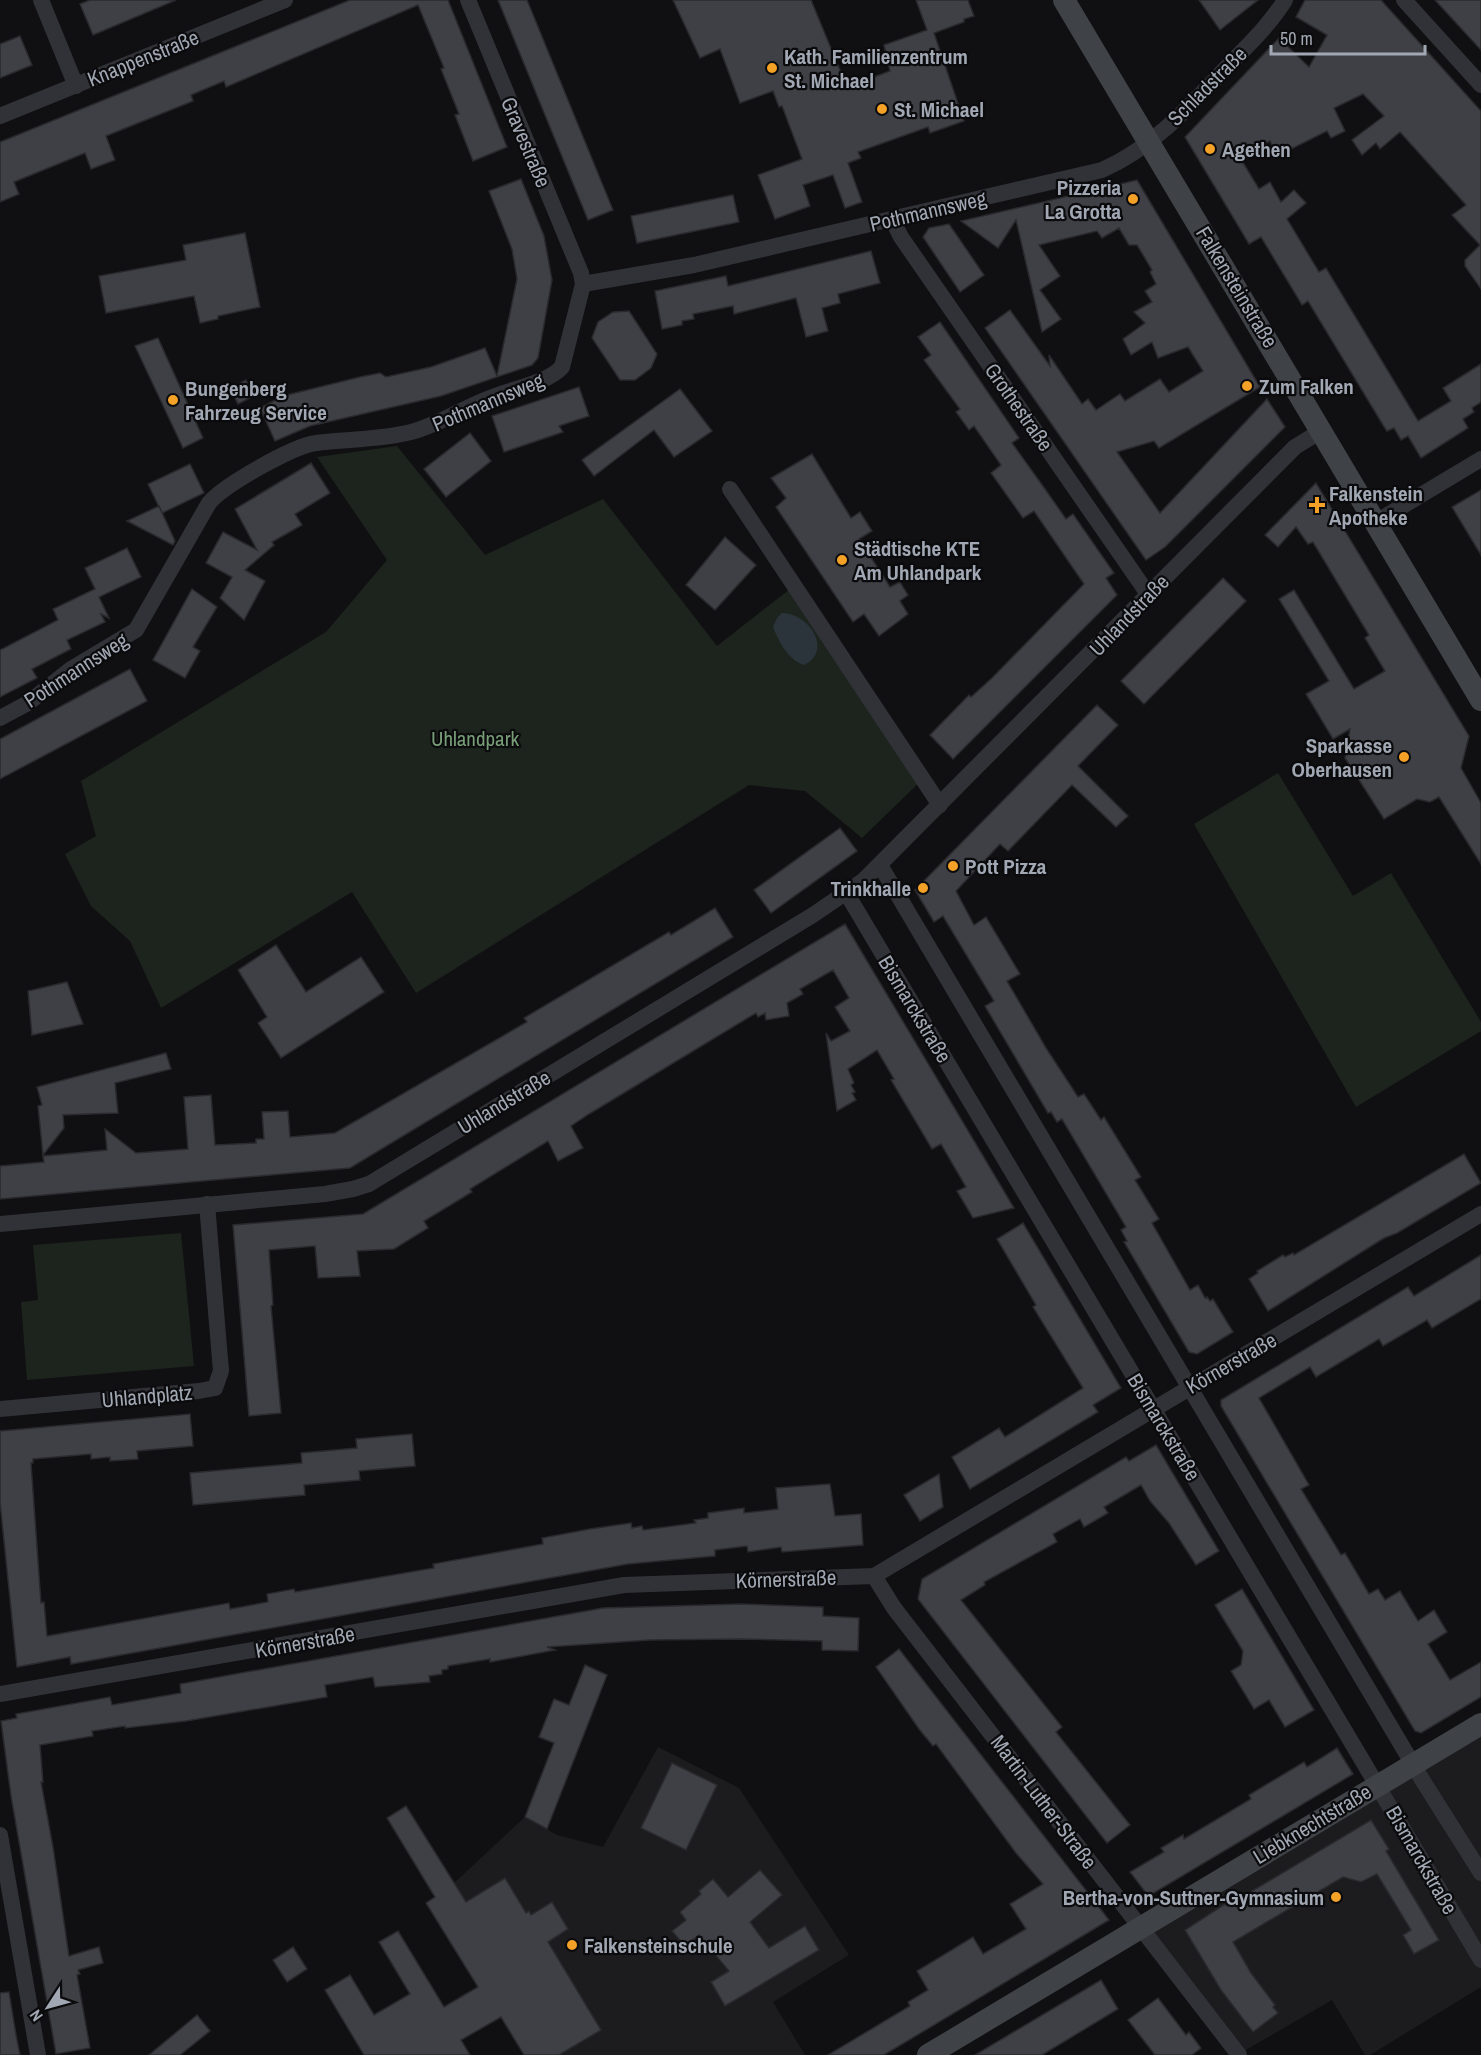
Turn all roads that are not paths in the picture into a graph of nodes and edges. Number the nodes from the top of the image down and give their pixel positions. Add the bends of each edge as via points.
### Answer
1 (41, 0) edge
2 (285, 0) edge
3 (468, 0) edge
4 (1064, 0) edge
5 (1285, 0) edge
6 (1404, 0) edge
7 (1481, 85) edge
8 (76, 86) junction
9 (0, 116) edge
10 (1149, 141) junction
11 (892, 219) junction
12 (583, 284) junction
13 (1321, 431) junction
14 (1481, 459) edge
15 (730, 489) dead end
16 (1376, 522) junction
17 (1148, 594) junction
18 (1481, 700) edge
19 (0, 718) edge
20 (940, 805) junction
21 (880, 866) junction
22 (847, 894) junction
23 (207, 1204) junction
24 (1481, 1214) edge
25 (0, 1224) edge
26 (1190, 1387) junction
27 (0, 1408) edge
28 (1153, 1408) junction
29 (874, 1575) junction
30 (0, 1694) edge
31 (1481, 1724) edge
32 (1414, 1763) junction
33 (1378, 1785) junction
34 (0, 1836) edge
35 (1481, 1873) edge
36 (7, 1918) edge
37 (1141, 1926) junction
38 (1481, 1960) edge
39 (38, 2055) edge
40 (928, 2055) edge
41 (1239, 2055) edge

1 - 8 street
2 - 8 street, Knappenstraße
3 - 12 street, Gravestraße
4 - 10 street, Falkensteinstraße
5 - 10 street, Schladstraße via 1183,113
6 - 7 street
8 - 9 street, Knappenstraße
10 - 11 street, Pothmannsweg via 1102,170
10 - 13 street, Falkensteinstraße
11 - 12 street, Pothmannsweg via 694,265
11 - 17 street, Grothestraße
12 - 19 street, Pothmannsweg via 559,371 472,404 426,428 378,439 305,445 238,480 209,502 136,630
13 - 16 street, Falkensteinstraße
13 - 17 street, Uhlandstraße via 1295,447
14 - 16 street
15 - 20 street
16 - 18 street, Falkensteinstraße
17 - 20 street, Uhlandstraße
20 - 21 street, Uhlandstraße
21 - 22 street, Uhlandstraße
21 - 26 street, Bismarckstraße
22 - 23 street, Uhlandstraße via 369,1184 325,1194
22 - 28 street, Bismarckstraße
23 - 25 street, Uhlandstraße
23 - 27 street, Uhlandplatz via 221,1371 215,1388
24 - 26 street, Körnerstraße
26 - 28 street, Körnerstraße
26 - 32 street, Bismarckstraße
28 - 29 street, Körnerstraße
28 - 33 street, Bismarckstraße
29 - 30 street, Körnerstraße via 624,1585
29 - 37 street, Martin-Luther-Straße via 894,1608
31 - 32 street, Liebknechtstraße
32 - 33 street, Liebknechtstraße
32 - 35 street, Bismarckstraße
33 - 37 street, Liebknechtstraße
33 - 38 street, Bismarckstraße
34 - 36 street
36 - 39 street
37 - 40 street, Liebknechtstraße
37 - 41 street, Martin-Luther-Straße

